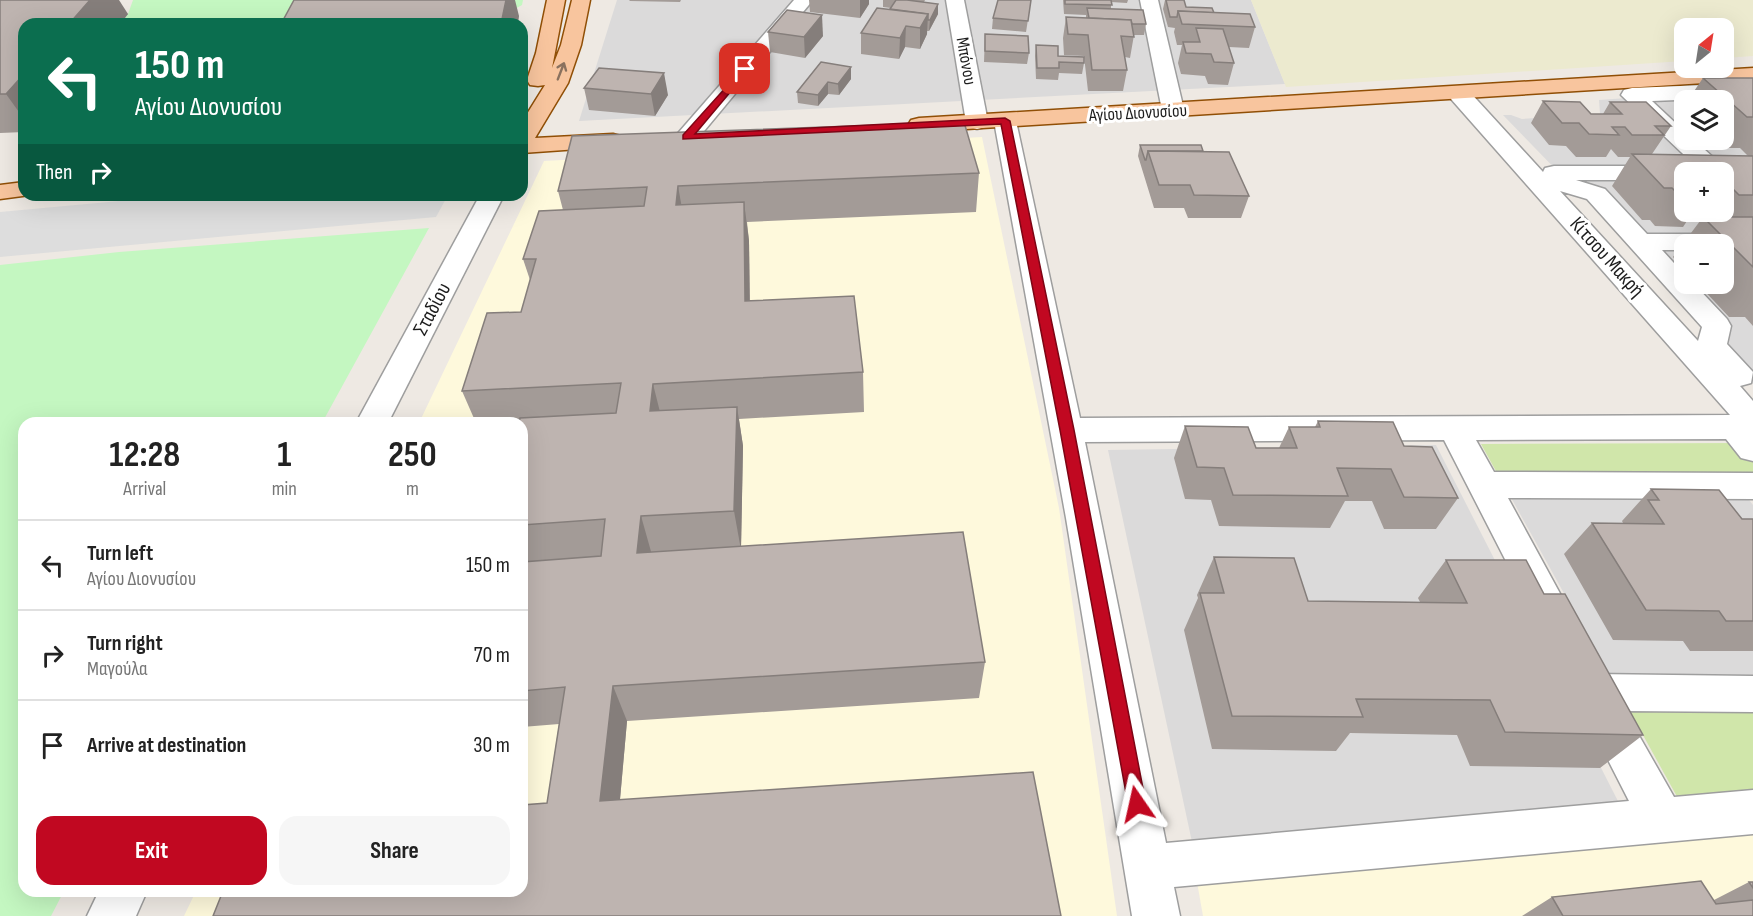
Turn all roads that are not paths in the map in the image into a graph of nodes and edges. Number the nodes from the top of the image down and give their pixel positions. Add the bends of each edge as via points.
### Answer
1 (556, 0) edge
2 (581, 0) edge
3 (804, 0) edge
4 (955, 0) edge
5 (1149, 0) edge
6 (1753, 74) edge
7 (1753, 90) edge
8 (1459, 94) junction
9 (1173, 111) junction
10 (528, 114) edge
11 (991, 121) junction
12 (896, 126) edge
13 (528, 130) edge
14 (722, 135) edge
15 (687, 137) junction
16 (663, 138) edge
17 (640, 140) edge
18 (528, 146) edge
19 (1711, 162) edge
20 (1543, 172) junction
21 (1674, 173) edge
22 (18, 190) edge
23 (0, 192) edge
24 (489, 201) edge
25 (1640, 242) junction
26 (1753, 242) edge
27 (1753, 390) edge
28 (375, 417) edge
29 (1753, 421) edge
30 (1454, 428) junction
31 (1067, 430) junction
32 (1753, 449) edge
33 (1484, 484) junction
34 (1753, 486) edge
35 (1577, 661) junction
36 (1753, 694) edge
37 (1753, 812) edge
38 (1663, 820) junction
39 (1147, 867) junction
40 (121, 897) edge
41 (111, 916) edge
42 (1156, 916) edge

1 - 10 main road
13 -> 2 main road via 557,83
3 - 15 street
4 - 11 street, Μπόνου
5 - 9 street
6 - 8 main road, Αγίου Διονυσίου
7 - 19 street via 1632,94
8 - 9 main road, Αγίου Διονυσίου
8 - 20 street, Κίτσου Μακρή
9 - 11 main road, Αγίου Διονυσίου
11 - 12 main road, Αγίου Διονυσίου
11 - 31 street, Μπόνου
14 - 15 main road
15 - 16 main road
17 - 18 main road
20 - 21 street
20 - 25 street via 1566,185 1596,194
20 - 29 street, Κίτσου Μακρή
22 - 23 main road
24 - 28 street, Σταδίου
25 - 26 street
25 - 27 street via 1717,326 1712,346
30 - 31 street
30 - 32 street via 1734,428
30 - 33 street
31 - 39 street, Μπόνου
33 - 34 street
33 - 35 street
35 - 36 street
35 - 38 street
37 - 38 street
38 - 39 street
39 - 42 street, Μπόνου
40 - 41 street

